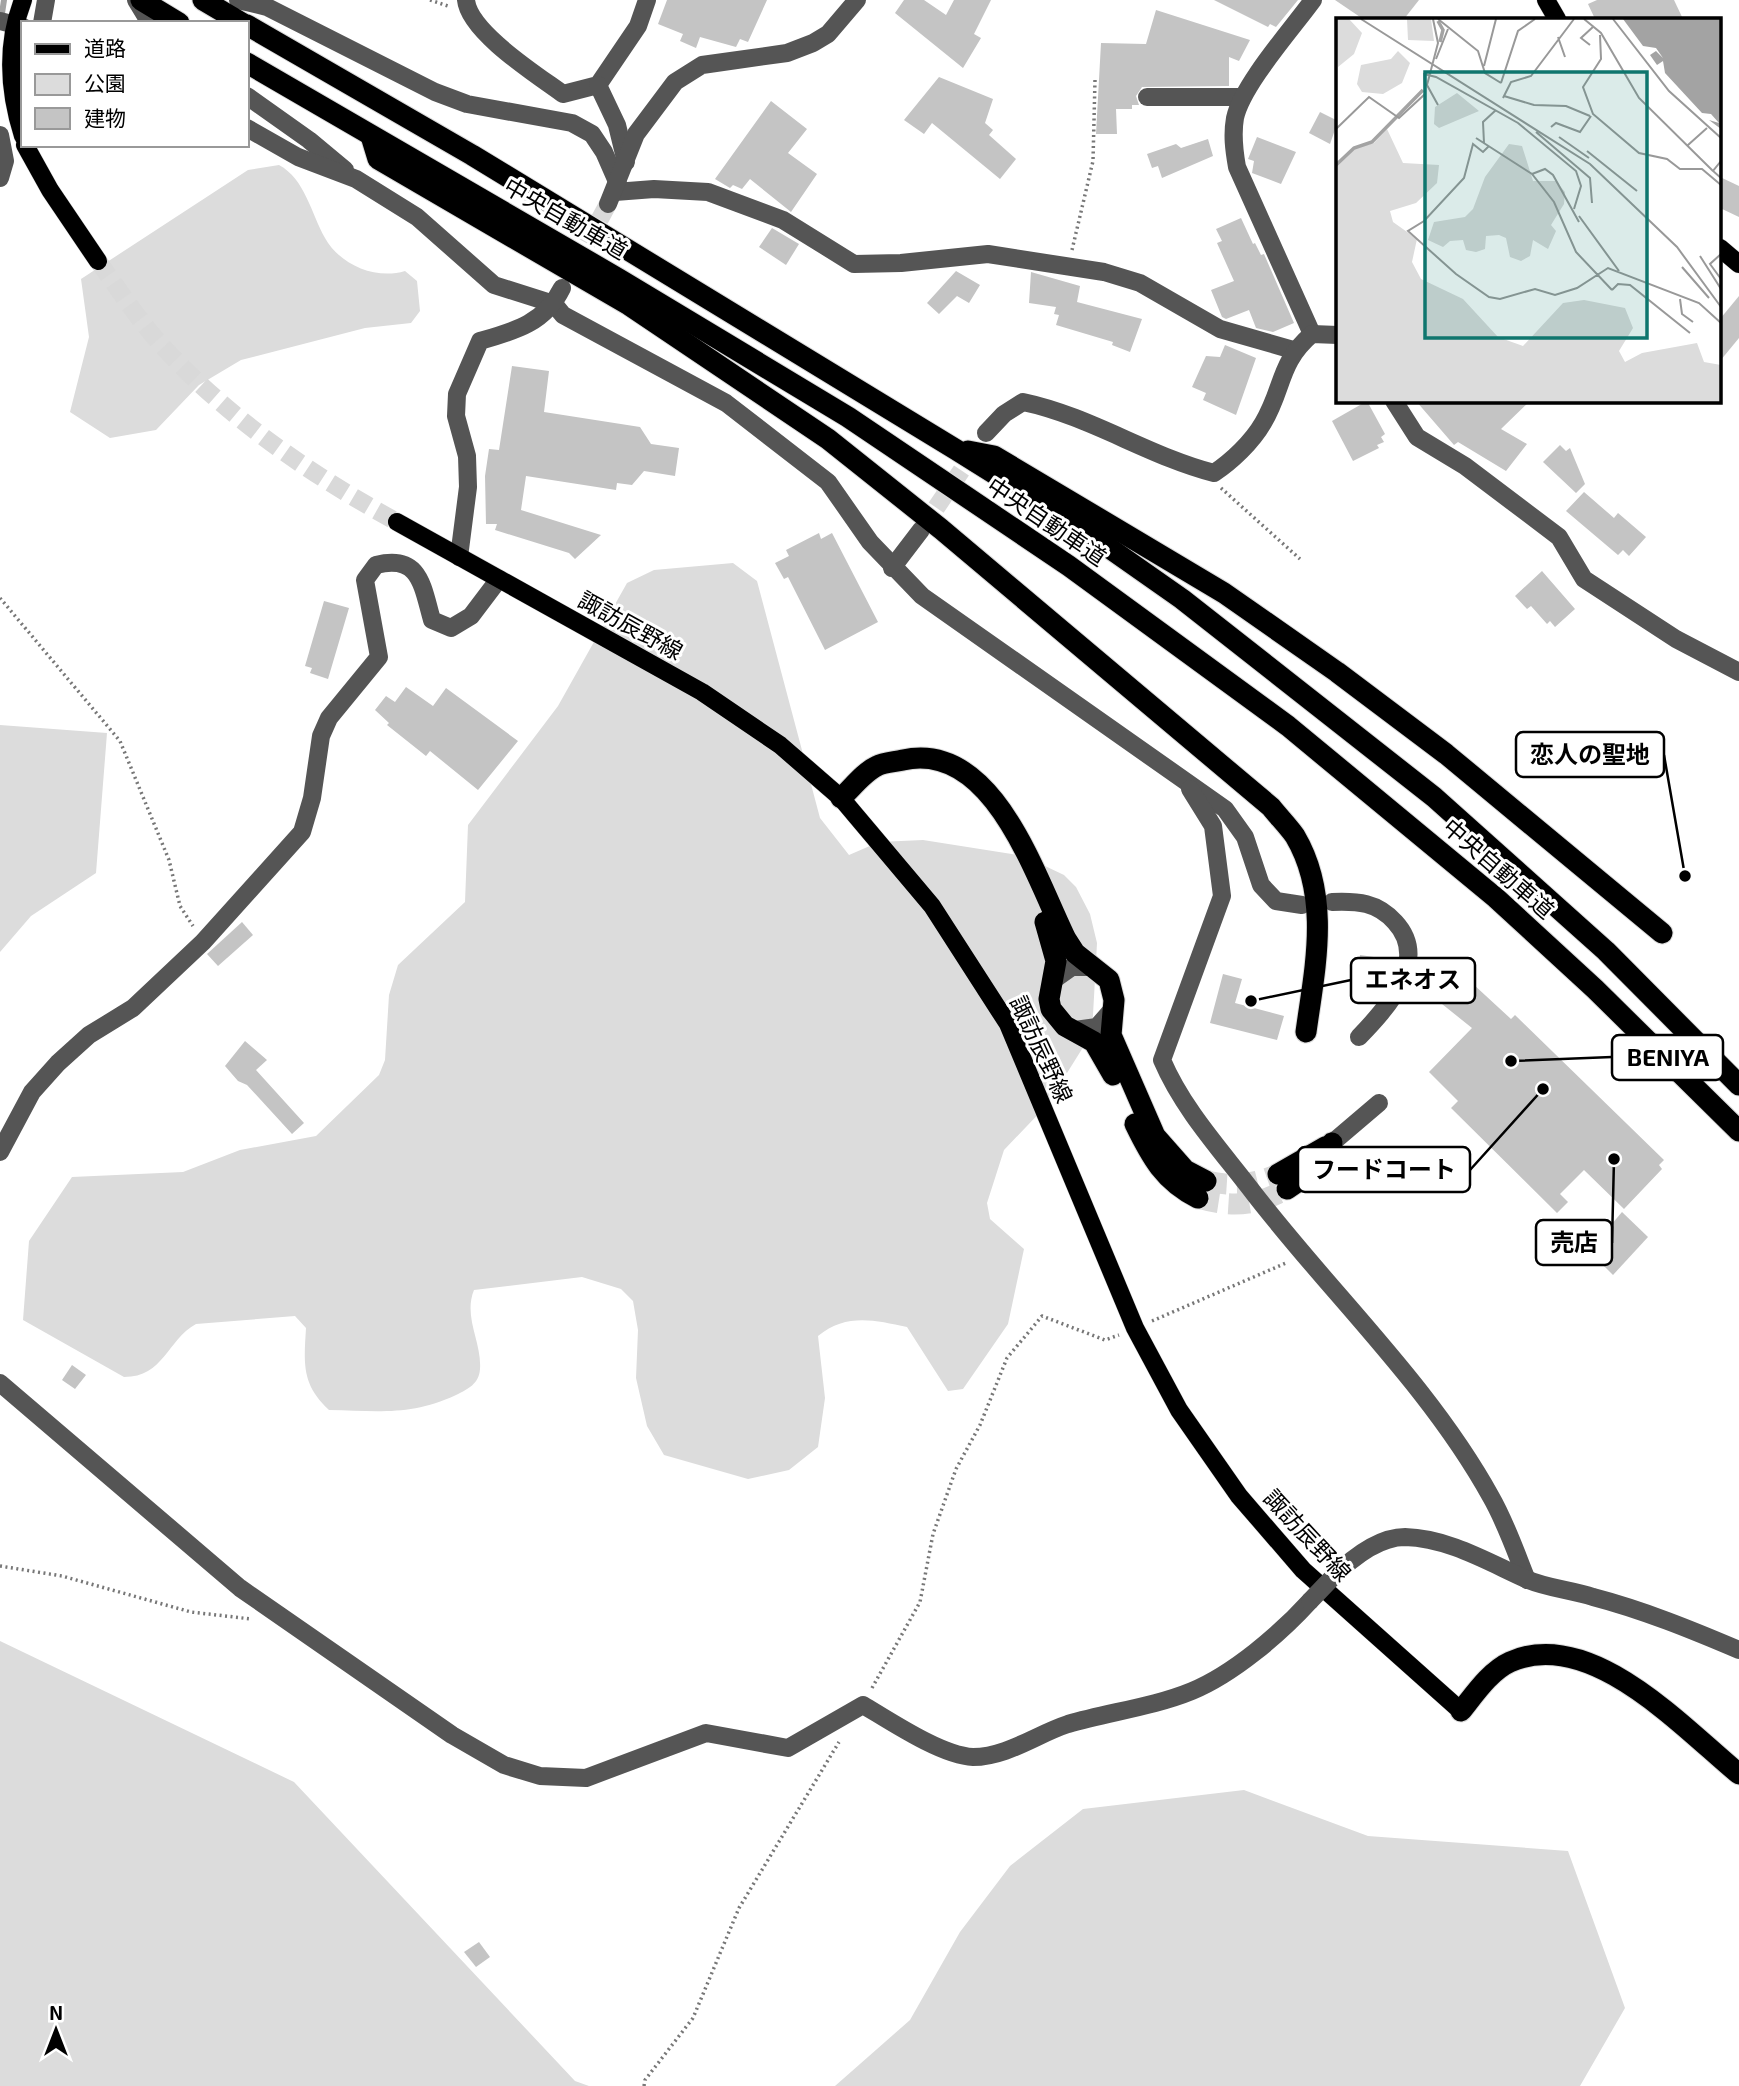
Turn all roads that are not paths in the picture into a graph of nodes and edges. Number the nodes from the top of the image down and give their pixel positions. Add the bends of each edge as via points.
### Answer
1 (23, 0) edge
2 (46, 0) edge
3 (138, 0) edge
4 (203, 0) edge
5 (238, 0) edge
6 (466, 0) edge
7 (647, 0) edge
8 (857, 0) edge
9 (1313, 0) edge
10 (1546, 0) edge
11 (1556, 18) edge
12 (42, 21) edge
13 (149, 21) edge
14 (175, 21) edge
15 (239, 21) edge
16 (12, 24) edge
17 (248, 26) edge
18 (248, 64) edge
19 (597, 85) junction
20 (248, 97) edge
21 (1147, 97) dead end
22 (1242, 97) junction
23 (248, 129) edge
24 (21, 130) edge
25 (0, 135) edge
26 (371, 136) junction
27 (26, 147) edge
28 (626, 162) junction
29 (0, 178) edge
30 (356, 179) junction
31 (614, 193) junction
32 (1722, 250) edge
33 (98, 261) tunnel mouth
34 (1739, 264) edge
35 (558, 296) junction
36 (1312, 334) junction
37 (1336, 335) edge
38 (1293, 350) junction
39 (1395, 402) edge
40 (986, 433) tunnel mouth
41 (955, 449) junction
42 (397, 522) tunnel mouth
43 (921, 530) tunnel mouth
44 (460, 556) junction
45 (892, 568) junction
46 (499, 579) junction
47 (1739, 672) edge
48 (1184, 779) junction
49 (841, 798) junction
50 (1010, 824) junction
51 (1332, 902) dead end
52 (1302, 905) dead end
53 (1662, 933) dead end
54 (1093, 967) junction
55 (1055, 979) junction
56 (1111, 1011) junction
57 (1075, 1030) junction
58 (1306, 1032) dead end
59 (1359, 1037) dead end
60 (1739, 1085) edge
61 (1379, 1102) dead end
62 (1739, 1131) edge
63 (1332, 1143) joint
64 (0, 1153) edge
65 (1283, 1182) tunnel mouth
66 (0, 1383) edge
67 (1527, 1580) junction
68 (1739, 1650) edge
69 (1461, 1712) joint
70 (1739, 1774) edge

1 - 16 main road
2 - 12 street
3 - 13 street
3 - 14 highway
4 - 15 highway
5 - 31 street via 267,7 467,104 572,123 592,134 604,152
6 - 19 street via 467,12 515,60 563,94
7 - 19 street via 638,26
8 - 28 street via 828,34 813,43 787,53 702,65 675,82 636,134
9 - 22 street
10 - 11 main road
16 - 24 main road via 13,104
17 - 41 highway, 中央自動車道 via 472,155
18 - 26 highway, 中央自動車道
19 - 28 street via 617,125
20 - 30 street
21 - 22 street
22 - 36 street via 1233,142 1237,167
23 - 30 street via 298,157
25 - 29 street via 5,161
26 - 58 highway via 378,159 629,305 828,439 1271,807 1295,837 1312,881 1320,933
26 - 62 highway, 中央自動車道 via 848,417 1069,566 1278,718 1496,898
27 - 33 main road
28 - 31 street
30 - 35 street via 417,217 494,285
31 - 38 street via 654,188 708,192 783,220 854,264 988,254 1068,265 1140,283 1220,329
32 - 34 main road
35 - 44 street via 526,328 480,341 457,394 456,416 467,456 468,487
35 - 45 street via 563,315 726,403 828,482
36 - 37 street
36 - 38 street
38 - 40 street via 1263,423 1230,463 1214,473 1155,453 1057,409 1023,402
39 - 47 street via 1417,437 1465,466 1559,537 1584,579 1676,639
41 - 53 highway via 993,456 1224,593 1446,754
41 - 60 highway, 中央自動車道 via 1078,526 1182,599 1434,797 1606,951
42 - 44 main road, 諏訪辰野線
43 - 45 street
44 - 46 main road, 諏訪辰野線
45 - 48 street via 922,596
46 - 49 main road, 諏訪辰野線 via 702,692 780,745
46 - 64 street via 471,617 450,628 432,620 421,581 411,567 393,561 376,565 365,580 379,657 329,718 321,736 302,832 204,942 132,1007 89,1035 58,1063 32,1092
48 - 52 street via 1225,809 1245,837 1261,885 1276,901
48 - 67 street via 1213,826 1222,896 1162,1060 1187,1106 1303,1255 1441,1418 1492,1498
49 - 50 highway via 877,766 910,758 941,759 972,776
49 - 69 main road, 諏訪辰野線 via 932,906 1008,1024 1135,1328 1179,1410 1239,1496 1303,1570
50 - 54 highway via 1074,953
50 - 55 highway via 1053,944
51 - 59 street via 1358,901 1385,911 1405,932 1409,956 1401,984 1387,1008
54 - 55 street via 1072,967
54 - 56 highway via 1113,989
55 - 57 highway via 1051,1009 1057,1019
56 - 57 street via 1097,1027
56 - 57 highway via 1116,1050 1156,1136 1202,1189 1181,1190 1155,1165 1104,1054
61 - 63 street
63 - 65 highway
66 - 67 street, bridge via 240,1588 452,1735 504,1765 540,1776 586,1778 706,1732 788,1748 863,1705 930,1744 973,1757 1016,1747 1066,1725 1193,1691 1285,1629 1344,1566 1375,1545 1402,1537 1431,1539
67 - 68 street via 1595,1597
69 - 70 highway via 1508,1662 1556,1653 1582,1659 1634,1688

